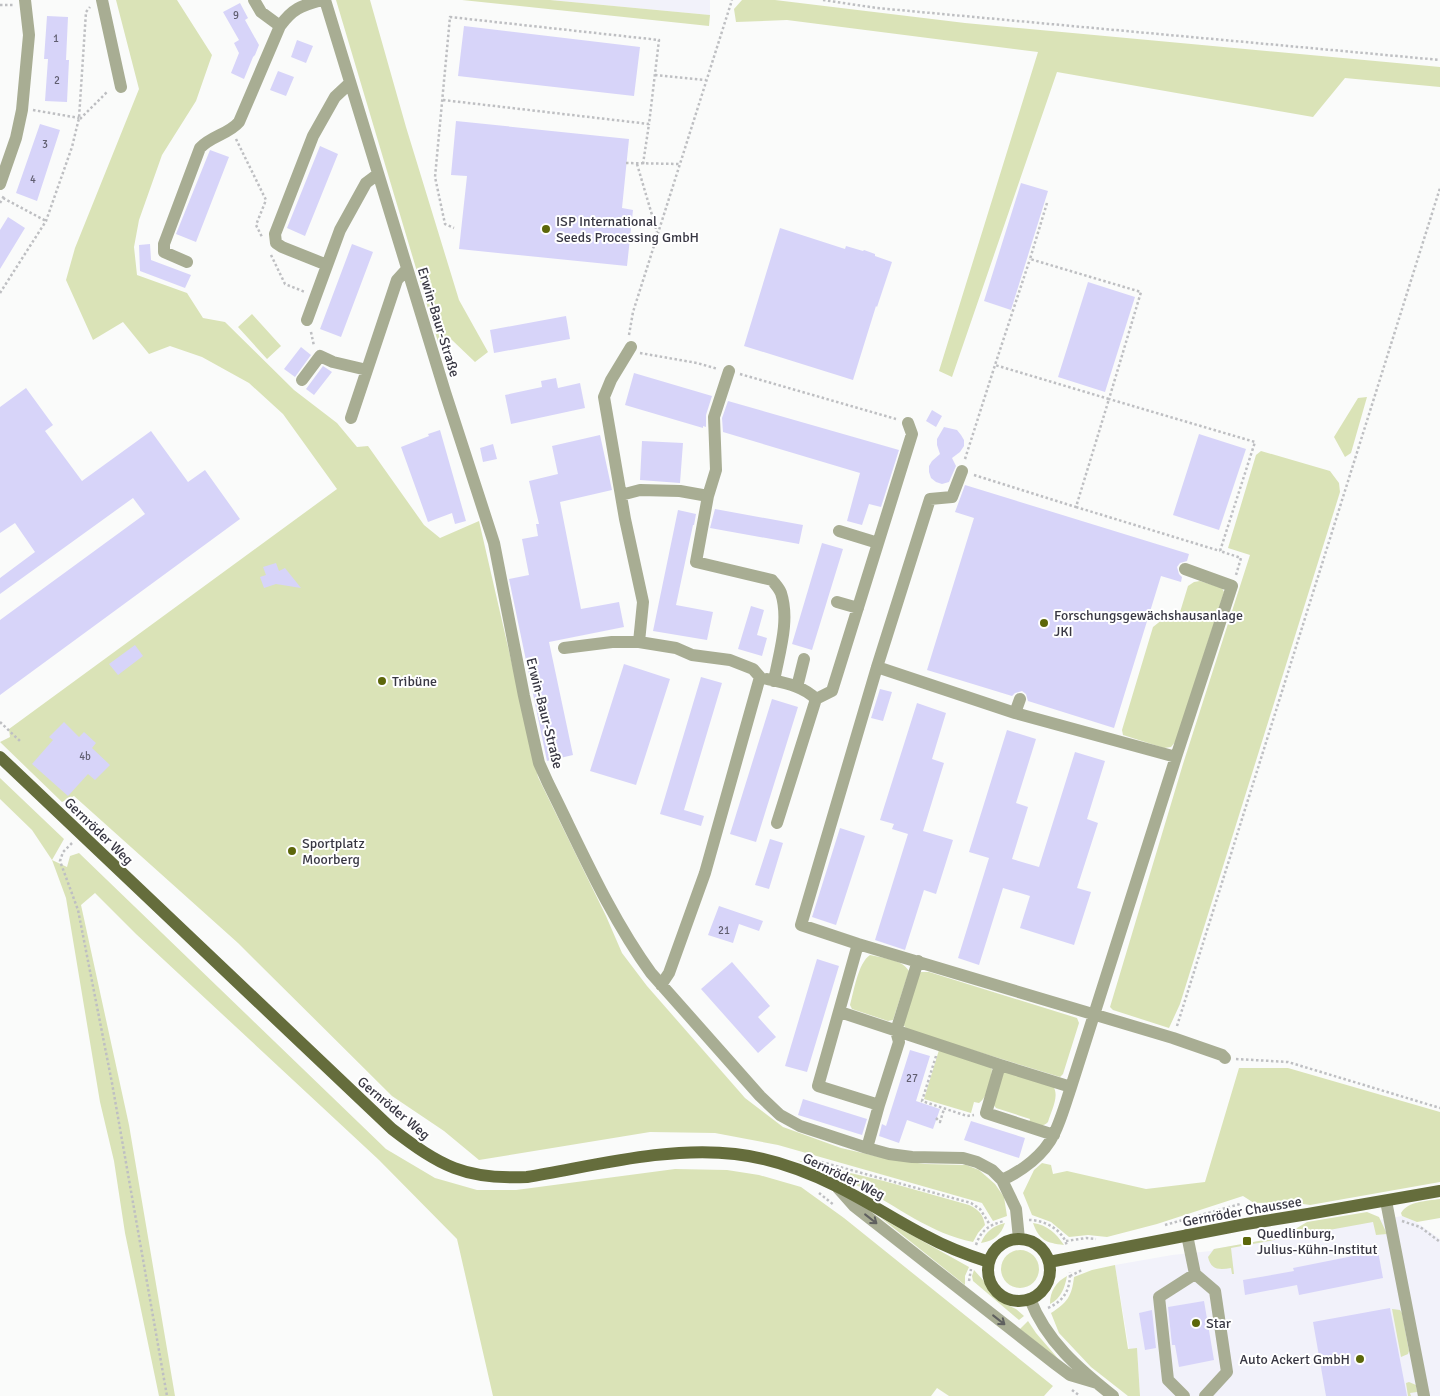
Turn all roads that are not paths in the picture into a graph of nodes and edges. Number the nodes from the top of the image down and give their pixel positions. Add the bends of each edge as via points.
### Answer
1 (25, 0) edge
2 (254, 0) edge
3 (324, 0) edge
4 (97, 2) edge
5 (280, 26) junction
6 (350, 83) junction
7 (115, 89) road end
8 (378, 174) junction
9 (0, 184) edge
10 (187, 262) dead end
11 (327, 265) junction
12 (407, 269) junction
13 (308, 318) road end
14 (631, 346) road end
15 (367, 370) junction
16 (729, 372) road end
17 (302, 380) dead end
18 (351, 418) dead end
19 (908, 423) road end
20 (962, 471) road end
21 (621, 495) junction
22 (708, 496) junction
23 (839, 531) dead end
24 (878, 543) junction
25 (1185, 569) dead end
26 (837, 602) dead end
27 (858, 608) junction
28 (639, 642) junction
29 (564, 648) dead end
30 (804, 659) dead end
31 (877, 667) junction
32 (760, 677) junction
33 (774, 680) junction
34 (797, 686) junction
35 (816, 699) junction
36 (1020, 699) dead end
37 (1015, 712) junction
38 (0, 757) edge
39 (1176, 757) junction
40 (777, 823) dead end
41 (858, 944) junction
42 (918, 961) junction
43 (661, 985) junction
44 (840, 1012) junction
45 (1094, 1014) junction
46 (896, 1031) junction
47 (1225, 1058) road end
48 (1000, 1065) junction
49 (1071, 1087) junction
50 (879, 1106) junction
51 (1054, 1135) junction
52 (867, 1148) junction
53 (1002, 1180) junction
54 (836, 1186) junction
55 (1440, 1191) edge
56 (1386, 1200) junction
57 (1188, 1235) junction
58 (1019, 1239) junction
59 (989, 1262) junction
60 (1049, 1262) junction
61 (1195, 1274) junction
62 (1030, 1299) junction
63 (1097, 1383) junction
64 (1113, 1396) edge
65 (1184, 1396) edge
66 (1205, 1396) edge
67 (1424, 1396) edge

1 - 9 street via 29,35 22,108 16,138
2 - 5 street via 261,12
3 - 5 street via 299,6
3 - 6 street, Erwin-Baur-Straße
4 - 7 street
5 - 10 street via 239,122 200,148 164,244 164,252
6 - 8 street, Erwin-Baur-Straße
6 - 11 street via 334,97 314,136 275,234 276,243 282,248
8 - 11 street via 366,183 355,202
8 - 12 street, Erwin-Baur-Straße
11 - 13 street
12 - 15 street via 397,280
12 - 43 street, Erwin-Baur-Straße via 494,543 539,763 612,911 636,952
14 - 21 street via 604,397
15 - 17 street via 320,356
15 - 18 street
16 - 22 street via 714,417 716,470
19 - 24 street via 912,434
20 - 31 street via 952,497 930,499
21 - 22 street via 640,490 680,491
21 - 28 street via 642,602
22 - 33 street via 696,562 772,580 781,591 784,631
23 - 24 street
24 - 27 street
25 - 39 street via 1232,586
26 - 27 street
27 - 35 street via 832,691
28 - 29 street
28 - 32 street via 730,660 753,670
30 - 34 street
31 - 37 street
31 - 41 street via 801,925
32 - 33 street
32 - 43 street via 704,873 669,973
33 - 34 street
34 - 35 street
35 - 40 street
36 - 37 street
37 - 39 street
38 - 54 main road, Gernröder Weg via 392,1129 439,1162 480,1176 513,1178 668,1154 715,1153 776,1162
39 - 45 street
41 - 42 street
41 - 44 street
42 - 45 street
42 - 46 street
43 - 52 street, Erwin-Baur-Straße via 780,1115 800,1126
44 - 46 street
44 - 50 street via 818,1086
45 - 47 street
45 - 49 street
46 - 48 street
46 - 50 street via 899,1042
48 - 49 street
48 - 51 street via 986,1113
49 - 51 street
50 - 52 street
51 - 53 street via 1019,1172
52 - 53 street, Erwin-Baur-Straße via 912,1157 963,1158 992,1170
53 - 58 street, Erwin-Baur-Straße via 1016,1209
54 - 59 main road, Gernröder Weg via 925,1236
54 -> 63 street via 854,1206 1070,1375
55 - 56 main road, Gernröder Chaussee
56 - 57 main road, Gernröder Chaussee
56 - 67 street
57 - 60 main road, Gernröder Chaussee
57 - 61 street
58 - 59 main road via 998,1246
58 - 60 main road via 1036,1244
59 - 62 main road via 989,1278 997,1291 1014,1300
60 - 62 main road via 1045,1286
61 - 65 street via 1159,1297 1168,1380
61 - 66 street via 1215,1291 1227,1372
62 - 63 street via 1045,1330 1066,1356
63 - 64 street

